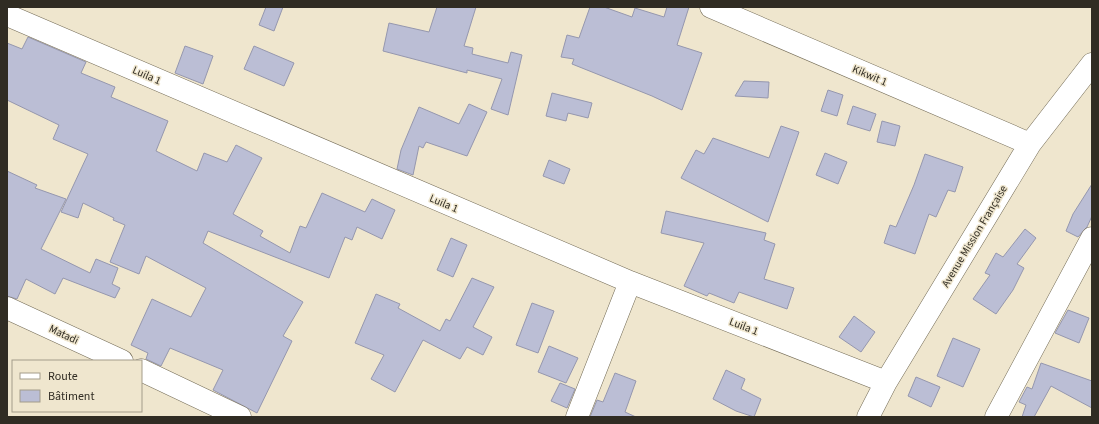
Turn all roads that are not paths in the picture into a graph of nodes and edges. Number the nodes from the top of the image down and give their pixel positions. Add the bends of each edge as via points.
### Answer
1 (715, 8) edge
2 (7, 15) edge
3 (1092, 64) edge
4 (1030, 144) junction
5 (1092, 238) edge
6 (630, 282) junction
7 (7, 308) edge
8 (120, 360) edge
9 (142, 370) edge
10 (886, 382) junction
11 (240, 417) edge
12 (577, 417) edge
13 (868, 417) edge
14 (996, 417) edge

1 - 4 street, Kikwit 1
2 - 6 street, Luila 1
3 - 4 street, Avenue Mission Française
4 - 10 street, Avenue Mission Française
5 - 14 street
6 - 10 street, Luila 1
6 - 12 street
7 - 8 street, Matadi
9 - 11 street
10 - 13 street, Avenue Mission Française

